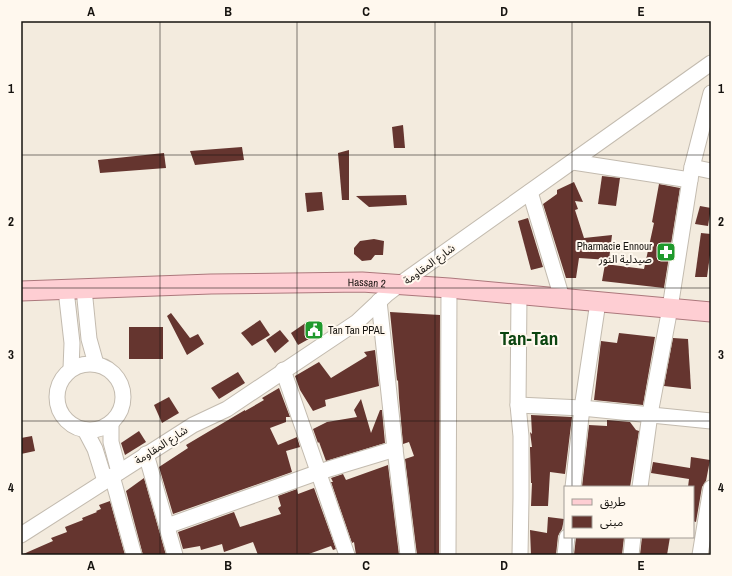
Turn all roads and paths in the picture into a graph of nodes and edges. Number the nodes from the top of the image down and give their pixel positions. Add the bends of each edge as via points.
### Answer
1 (711, 63) edge
2 (710, 101) edge
3 (572, 162) junction
4 (711, 171) edge
5 (691, 174) junction
6 (530, 192) junction
7 (400, 284) junction
8 (449, 288) junction
9 (84, 289) junction
10 (66, 290) junction
11 (21, 291) edge
12 (520, 295) junction
13 (562, 298) junction
14 (379, 301) junction
15 (598, 302) junction
16 (670, 308) junction
17 (711, 312) edge
18 (96, 364) junction
19 (71, 369) junction
20 (283, 370) junction
21 (518, 405) junction
22 (582, 408) junction
23 (650, 414) junction
24 (711, 421) edge
25 (111, 423) junction
26 (85, 430) junction
27 (395, 448) junction
28 (146, 454) junction
29 (319, 472) junction
30 (112, 476) junction
31 (572, 486) edge
32 (640, 486) edge
33 (711, 488) edge
34 (167, 526) junction
35 (21, 535) edge
36 (567, 538) edge
37 (633, 538) edge
38 (133, 555) edge
39 (175, 555) edge
40 (347, 555) edge
41 (408, 555) edge
42 (448, 555) edge
43 (520, 555) edge
44 (566, 555) edge
45 (631, 555) edge
46 (700, 555) edge

1 - 3 street, شارع المقاومة
2 - 5 street
3 - 5 street
3 - 6 street, شارع المقاومة
4 - 5 street
5 - 16 street
6 - 7 street, شارع المقاومة
6 - 13 street
7 - 8 main road, Hassan 2
7 - 9 main road, Hassan 2 via 322,282
7 - 14 street, شارع المقاومة
8 - 12 main road, Hassan 2
8 - 42 street
9 - 10 main road, Hassan 2
9 - 18 street via 89,339
10 - 11 main road, Hassan 2
10 - 19 street via 72,343
12 - 13 main road, Hassan 2
12 - 21 street
13 - 15 main road, Hassan 2
14 - 20 street, شارع المقاومة via 357,322
14 - 27 street
15 - 16 main road, Hassan 2
15 - 22 street
16 - 17 main road, Hassan 2
16 - 23 street
18 - 19 street via 88,363
18 - 25 street via 115,374 121,384 122,405
19 - 26 street via 59,384 57,404 67,421
20 - 28 street, شارع المقاومة via 227,409 193,425
20 - 29 street
21 - 22 street
21 - 43 street via 521,472
22 - 23 street
22 - 31 street
23 - 24 street
23 - 32 street
25 - 26 street via 94,430
25 - 30 street
26 - 30 street
27 - 29 street
27 - 41 street
28 - 30 street, شارع المقاومة
28 - 34 street
29 - 34 street
29 - 40 street
30 - 35 street, شارع المقاومة
30 - 38 street
33 - 46 street
34 - 39 street
36 - 44 street
37 - 45 street

